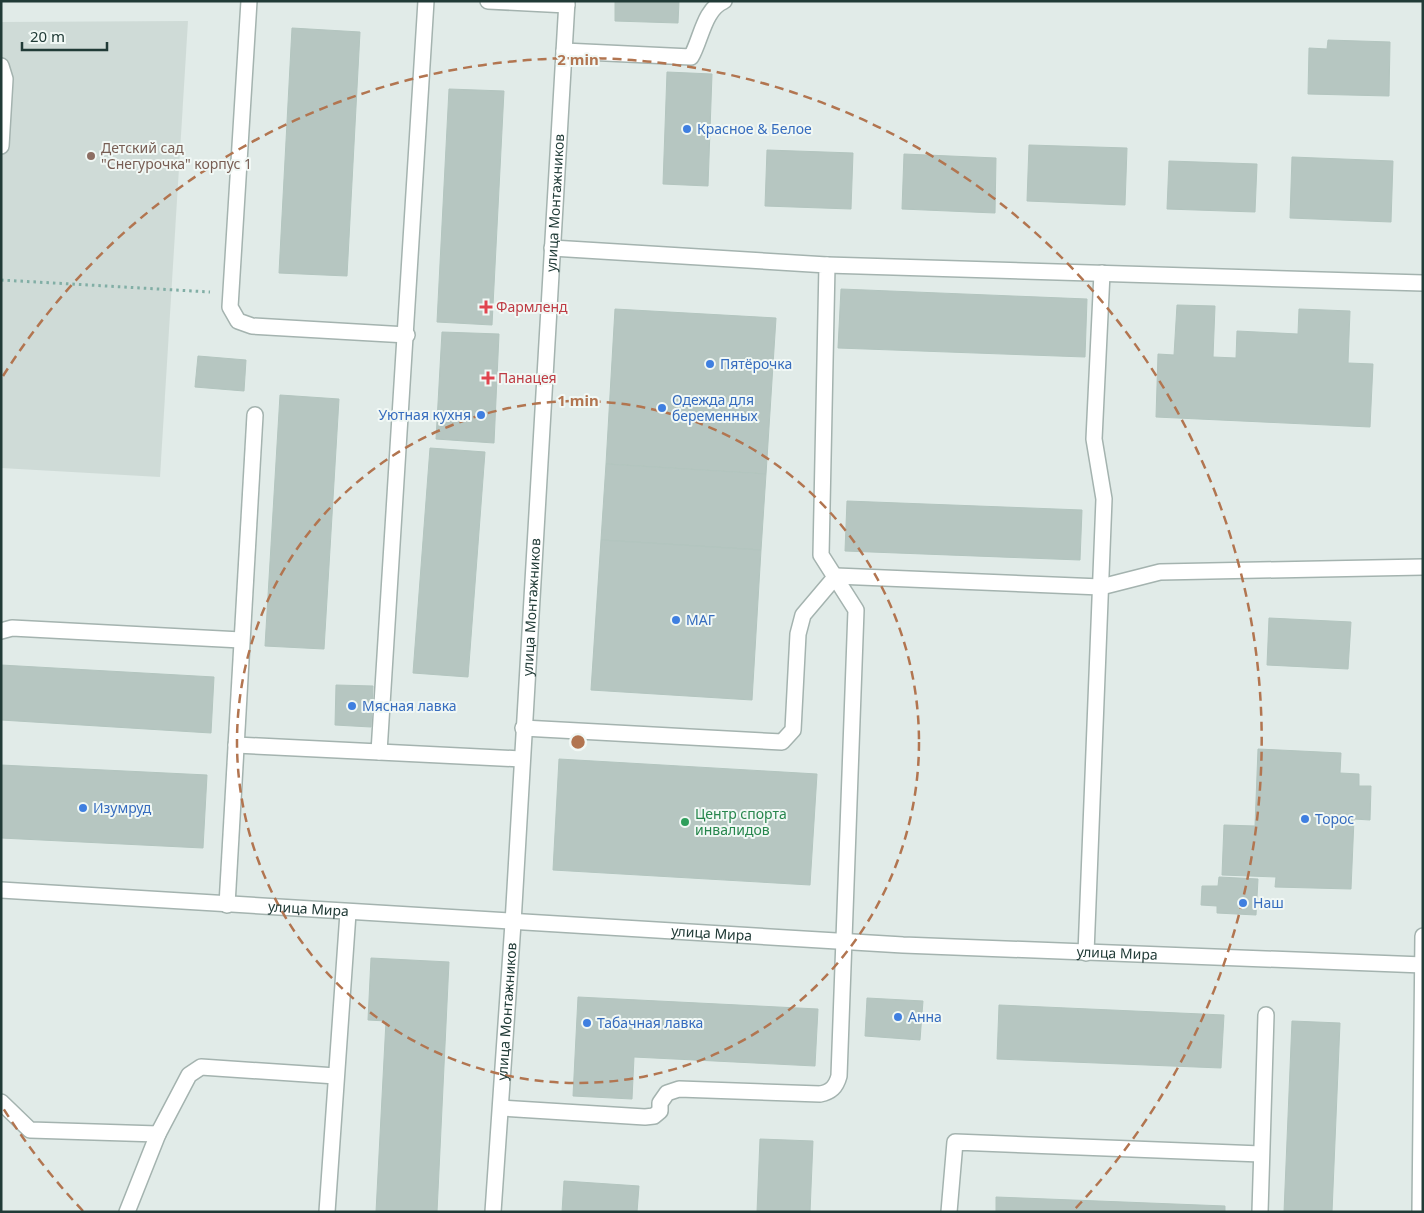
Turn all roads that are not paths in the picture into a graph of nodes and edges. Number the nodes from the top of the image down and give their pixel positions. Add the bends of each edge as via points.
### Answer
1 (249, 1) edge
2 (426, 1) edge
3 (488, 1) edge
4 (724, 1) edge
5 (567, 3) edge
6 (564, 51) junction
7 (1, 66) edge
8 (1, 146) edge
9 (552, 248) junction
10 (827, 265) junction
11 (1102, 273) junction
12 (1423, 283) edge
13 (407, 335) junction
14 (255, 415) dead end
15 (1423, 567) edge
16 (836, 576) junction
17 (1101, 587) junction
18 (1, 631) edge
19 (241, 640) junction
20 (523, 728) junction
21 (236, 745) junction
22 (379, 752) junction
23 (521, 759) junction
24 (1, 890) edge
25 (227, 905) junction
26 (348, 913) junction
27 (513, 923) junction
28 (1423, 936) edge
29 (843, 942) junction
30 (1086, 953) junction
31 (1422, 965) edge
32 (1266, 1015) dead end
33 (336, 1076) junction
34 (1, 1102) edge
35 (501, 1108) junction
36 (158, 1134) junction
37 (1422, 1140) edge
38 (1261, 1154) junction
39 (127, 1212) edge
40 (327, 1212) edge
41 (493, 1212) edge
42 (950, 1212) edge
43 (1260, 1212) edge
44 (1420, 1212) edge

1 - 13 street via 230,308 238,321 252,326
2 - 13 street
3 - 5 street
4 - 6 street via 717,4 708,16 691,57
5 - 6 street, улица Монтажников
6 - 9 street, улица Монтажников
7 - 8 street via 5,79
9 - 10 street
9 - 20 street, улица Монтажников
10 - 11 street
10 - 16 street via 821,555
11 - 12 street
11 - 17 street via 1094,439 1104,499
13 - 22 street
14 - 19 street
15 - 17 street via 1160,572
16 - 17 street
16 - 20 street via 803,615 798,634 793,730 782,742
16 - 29 street via 856,610
17 - 30 street
18 - 19 street via 12,628
19 - 21 street
20 - 23 street, улица Монтажников
21 - 22 street
21 - 25 street
22 - 23 street
23 - 27 street, улица Монтажников
24 - 25 street, улица Мира
25 - 26 street, улица Мира
26 - 27 street, улица Мира
26 - 33 street
27 - 29 street, улица Мира
27 - 35 street, улица Монтажников
28 - 31 street
29 - 30 street, улица Мира
29 - 35 street via 839,1076 829,1092 679,1089 667,1093 660,1103 660,1111 654,1116 645,1117
30 - 31 street, улица Мира
31 - 37 street
32 - 38 street
33 - 36 street via 201,1067 189,1075
33 - 40 street
34 - 36 street via 30,1130
35 - 41 street, улица Монтажников
36 - 39 street
37 - 44 street
38 - 42 street via 955,1142
38 - 43 street

